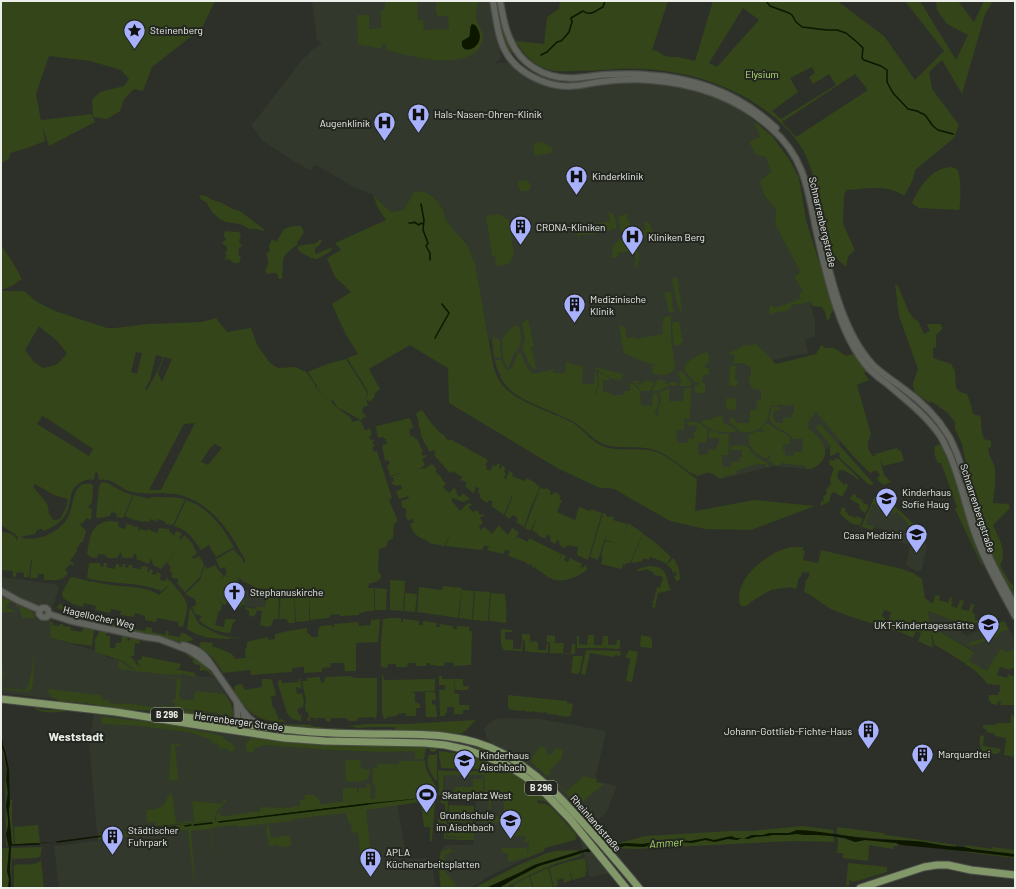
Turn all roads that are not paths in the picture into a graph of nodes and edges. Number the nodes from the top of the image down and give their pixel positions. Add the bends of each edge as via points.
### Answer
1 (493, 1) edge
2 (500, 1) edge
3 (1, 591) edge
4 (1015, 606) edge
5 (1015, 616) edge
6 (1, 699) edge
7 (237, 703) junction
8 (243, 711) junction
9 (116, 712) junction
10 (240, 724) junction
11 (261, 726) junction
12 (240, 732) junction
13 (471, 742) joint
14 (476, 752) joint
15 (1015, 875) edge
16 (626, 888) edge
17 (639, 888) edge
18 (860, 888) edge

1 - 5 street, Schnarrenbergstraße via 497,29 505,50 512,62 531,76 560,86 632,80 670,82 688,86 743,107 790,147 806,184 836,309 851,343 870,370 920,412 942,439 955,468 984,557
2 - 4 street, Schnarrenbergstraße via 507,32 514,48 528,64 541,72 568,78 650,74 700,84 745,103 788,139 799,155 808,177 830,272 851,332 874,365 923,405 949,436 961,465 989,557
3 - 7 street, Hagellocher Weg via 40,610 39,614 42,617 49,614 159,639 194,653 212,666
6 - 9 main road, B 296
7 - 8 street, Hagellocher Weg
7 - 10 street
8 - 10 street
8 - 11 street, Hagellocher Weg
9 - 10 main road, Herrenberger Straße / B 296 via 168,715
9 - 12 main road, Herrenberger Straße / B 296
10 - 11 main road, Herrenberger Straße / B 296
10 - 12 street
11 - 13 main road, Herrenberger Straße / B 296 via 323,733 433,735
12 - 14 main road, Herrenberger Straße / B 296 via 308,740 425,743
13 - 17 main road, Rheinlandstraße / B 296 via 501,753 528,769 550,788 576,814
14 - 16 main road, Rheinlandstraße / B 296 via 505,764 537,785 591,843
15 - 18 main road via 941,865 924,867

